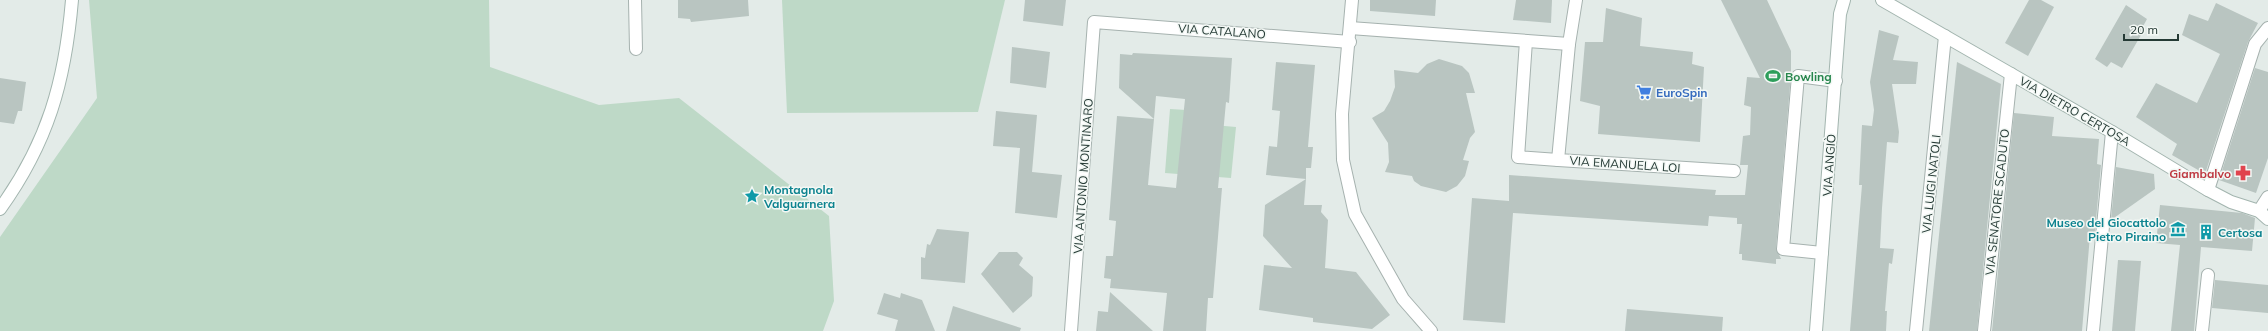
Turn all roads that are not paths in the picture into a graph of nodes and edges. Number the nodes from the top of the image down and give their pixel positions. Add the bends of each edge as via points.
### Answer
1 (72, 0) edge
2 (635, 0) edge
3 (1352, 0) edge
4 (1576, 0) edge
5 (1844, 0) edge
6 (1882, 0) edge
7 (1094, 22) joint
8 (1350, 28) junction
9 (2268, 28) edge
10 (1945, 36) junction
11 (1526, 41) junction
12 (1350, 42) junction
13 (1568, 44) junction
14 (636, 49) dead end
15 (2011, 74) junction
16 (1836, 81) junction
17 (2112, 132) junction
18 (1558, 160) junction
19 (1734, 171) dead end
20 (2208, 190) junction
21 (2268, 197) edge
22 (0, 209) edge
23 (2263, 215) edge
24 (1822, 253) junction
25 (2208, 274) dead end
26 (1071, 331) edge
27 (1431, 331) edge
28 (1816, 331) edge
29 (1916, 331) edge
30 (1984, 331) edge
31 (2093, 331) edge
32 (2202, 331) edge

1 - 22 street via 65,59 55,104 40,143
2 - 14 street
3 - 8 street
4 - 13 street, VIA EMANUELA LOI
5 - 16 street, VIA ANGIÒ via 1840,14
6 - 10 street, VIA DIETRO CERTOSA
7 - 12 street, VIA CATALANO
7 - 26 street, VIA ANTONIO MONTINARO
8 - 11 street
8 - 12 street
9 - 20 street via 2255,44
10 - 15 street, VIA DIETRO CERTOSA
10 - 29 street, VIA LUIGI NATOLI
11 - 13 street
11 - 18 street via 1518,157
12 - 27 street via 1342,114 1343,160 1355,214 1404,299
13 - 18 street, VIA EMANUELA LOI
15 - 17 street, VIA DIETRO CERTOSA
15 - 30 street, VIA SENATORE SCADUTO
16 - 24 street, VIA ANGIÒ
16 - 24 street via 1798,76 1783,249
17 - 20 street, VIA DIETRO CERTOSA
17 - 31 street
18 - 19 street, VIA EMANUELA LOI
20 - 23 street, VIA DIETRO CERTOSA
21 - 23 street
24 - 28 street, VIA ANGIÒ
25 - 32 street

